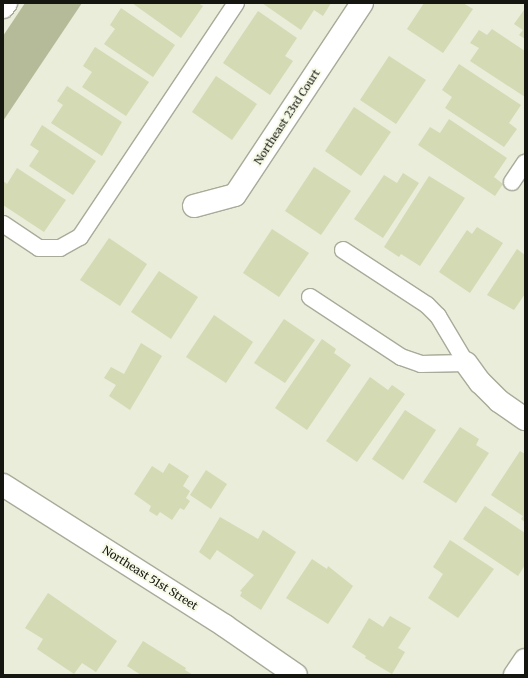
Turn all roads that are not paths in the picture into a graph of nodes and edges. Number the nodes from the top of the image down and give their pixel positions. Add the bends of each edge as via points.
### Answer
1 (6, 3) edge
2 (236, 3) edge
3 (362, 3) edge
4 (3, 7) edge
5 (525, 163) edge
6 (512, 182) dead end
7 (194, 206) dead end
8 (3, 224) edge
9 (343, 250) dead end
10 (310, 297) dead end
11 (466, 363) junction
12 (525, 419) edge
13 (3, 485) edge
14 (525, 660) edge
15 (296, 675) edge
16 (515, 675) edge

1 - 4 street
2 - 8 lane via 80,237 60,248 38,248
3 - 7 street, Northeast 23rd Court via 235,195
5 - 6 lane
9 - 11 lane via 427,305 438,316
10 - 11 lane via 401,357 421,364
11 - 12 street via 494,396
13 - 15 street, Northeast 51st Street via 225,626
14 - 16 street

